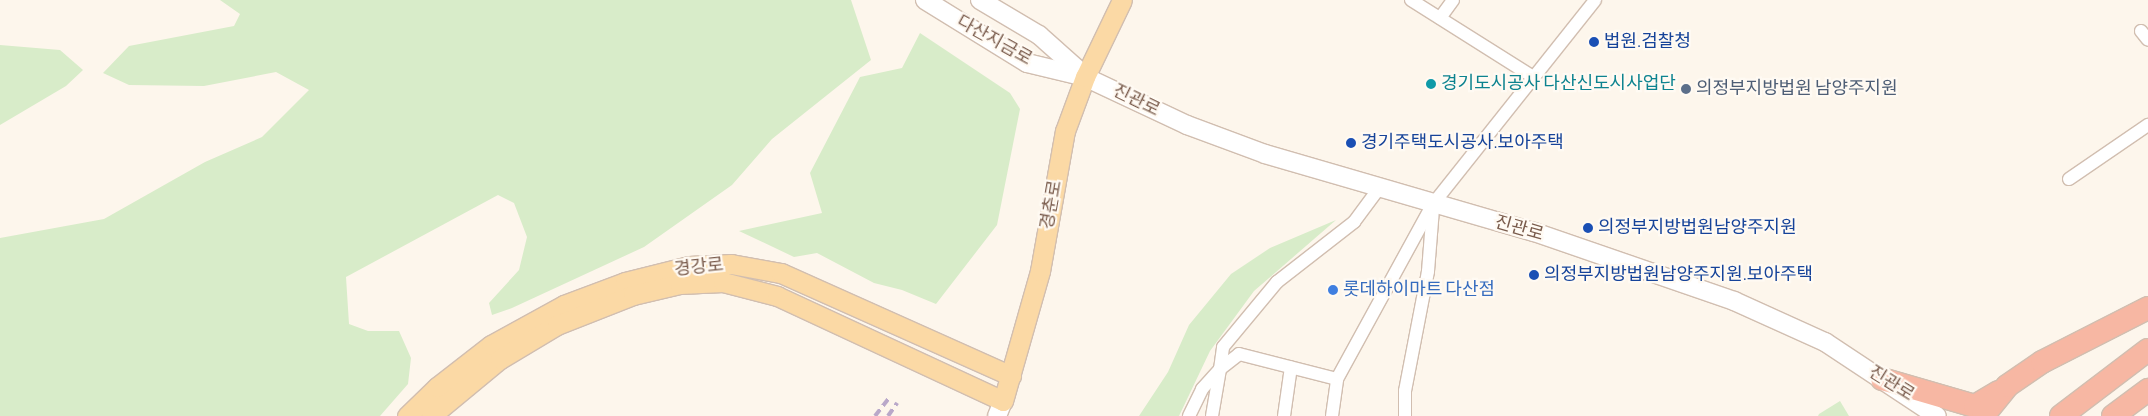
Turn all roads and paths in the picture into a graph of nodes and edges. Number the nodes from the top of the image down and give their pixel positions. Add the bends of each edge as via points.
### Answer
1 (925, 0) edge
2 (980, 0) edge
3 (1122, 0) edge
4 (1411, 0) edge
5 (1453, 0) edge
6 (1595, 0) edge
7 (1440, 18) junction
8 (1085, 77) junction
9 (1535, 78) junction
10 (2148, 125) edge
11 (2069, 179) dead end
12 (1380, 187) junction
13 (1433, 204) junction
14 (2148, 308) edge
15 (2148, 350) edge
16 (1291, 367) junction
17 (1220, 369) junction
18 (1011, 376) junction
19 (1882, 378) junction
20 (1337, 379) junction
21 (2007, 386) junction
22 (2148, 390) edge
23 (1000, 409) edge
24 (407, 416) edge
25 (431, 416) edge
26 (1188, 416) edge
27 (1212, 416) edge
28 (1284, 416) edge
29 (1332, 416) edge
30 (1406, 416) edge
31 (1937, 416) edge
32 (1983, 416) edge
33 (2061, 416) edge
34 (2113, 416) edge

1 - 8 main road, 다산지금로 via 1027,64
2 - 8 main road, 다산지금로 via 1039,34
3 - 8 main road, 경춘로
4 - 7 street
5 - 7 street
6 - 9 street
7 - 9 street
8 - 12 main road, 진관로 via 1186,125 1265,154
8 - 18 main road, 경춘로 via 1065,131 1040,271
9 - 13 street
10 - 11 street
12 - 13 main road, 진관로
12 - 17 street via 1354,222 1277,282 1223,347
13 - 19 main road, 진관로 via 1534,232 1734,301 1825,342
13 - 20 street
13 - 30 street via 1428,270 1405,391
14 - 21 highway via 2042,362
15 - 33 highway
16 - 17 street via 1239,354
16 - 20 street
16 - 28 street
17 - 26 street via 1202,389
17 - 27 street
18 - 23 main road, 경춘로
18 - 24 main road, 경강로 via 781,272 731,264 688,266 625,282 564,304 491,344
19 - 21 highway via 1975,406
19 - 31 main road, 진관로
20 - 29 street
21 - 32 highway
22 - 34 highway
23 - 25 main road, 경강로 via 777,296 723,282 680,284 633,295 557,325 500,359

